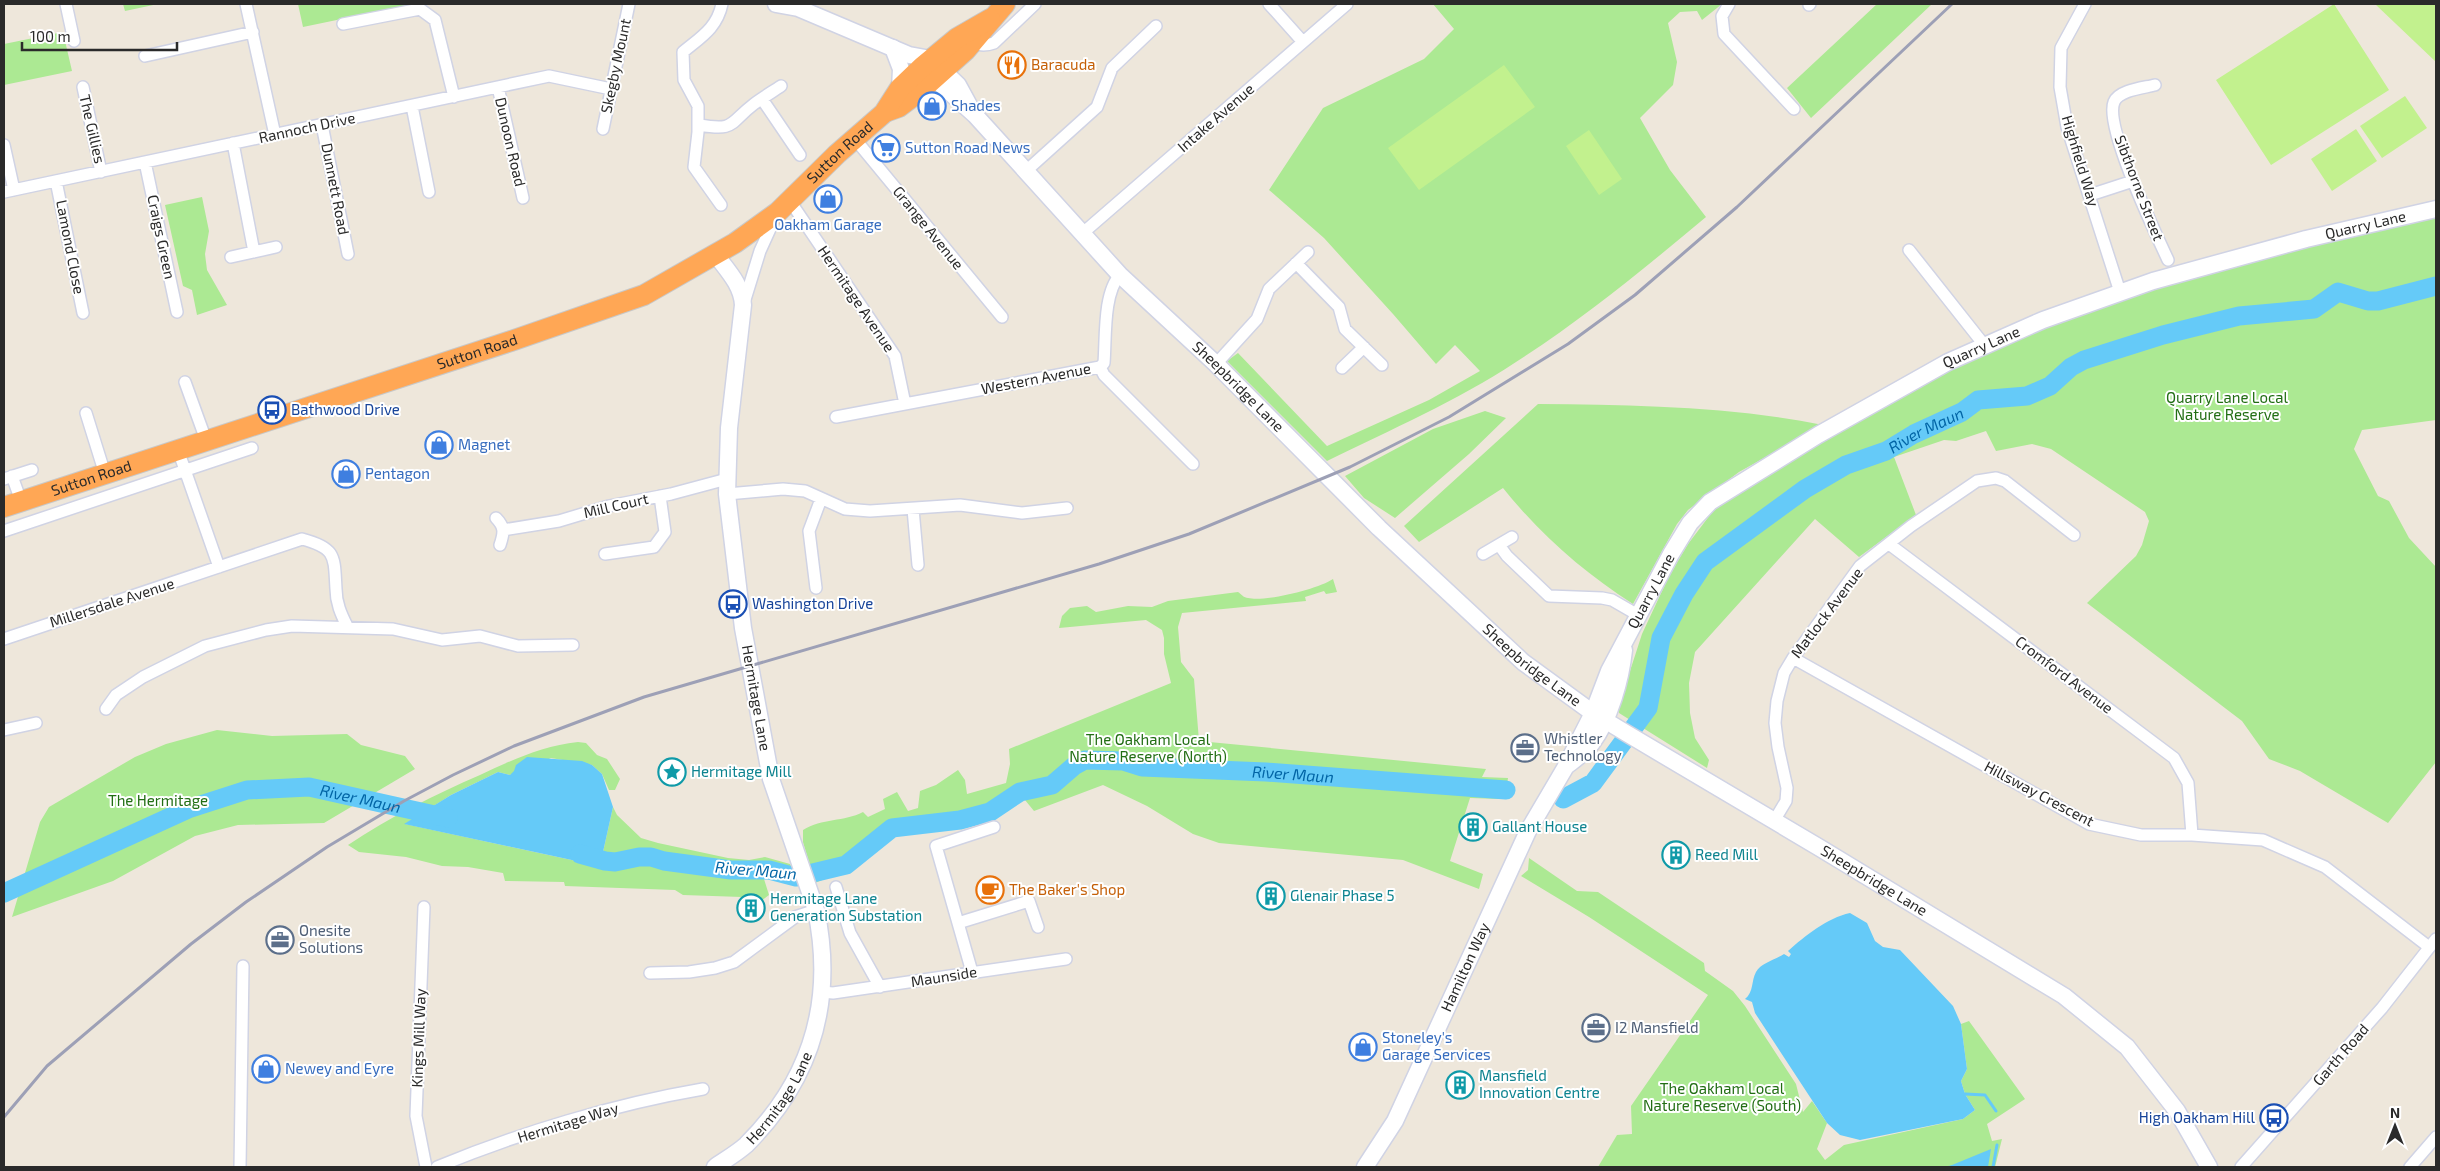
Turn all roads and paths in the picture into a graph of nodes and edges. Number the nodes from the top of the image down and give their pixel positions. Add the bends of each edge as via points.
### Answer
1 (66, 4) edge
2 (246, 4) edge
3 (629, 4) edge
4 (722, 4) edge
5 (776, 4) edge
6 (1005, 4) edge
7 (1035, 4) edge
8 (1269, 4) edge
9 (1348, 4) edge
10 (1729, 4) edge
11 (2085, 4) edge
12 (798, 6) edge
13 (343, 24) dead end
14 (1156, 26) dead end
15 (253, 32) junction
16 (968, 38) junction
17 (74, 41) dead end
18 (1303, 42) junction
19 (893, 48) junction
20 (145, 56) dead end
21 (930, 66) junction
22 (2154, 84) dead end
23 (780, 86) dead end
24 (82, 87) dead end
25 (498, 87) junction
26 (900, 88) junction
27 (611, 89) junction
28 (454, 97) junction
29 (762, 98) junction
30 (412, 106) junction
31 (1794, 109) dead end
32 (884, 113) junction
33 (322, 124) junction
34 (699, 125) junction
35 (603, 129) dead end
36 (275, 135) junction
37 (855, 139) junction
38 (233, 143) junction
39 (4, 145) edge
40 (800, 155) dead end
41 (145, 162) junction
42 (1026, 171) junction
43 (101, 172) junction
44 (56, 181) junction
45 (2133, 181) junction
46 (9, 191) edge
47 (429, 192) dead end
48 (2090, 195) junction
49 (523, 198) dead end
50 (721, 206) dead end
51 (784, 206) junction
52 (2436, 210) edge
53 (1084, 232) junction
54 (276, 247) dead end
55 (1909, 250) dead end
56 (254, 252) junction
57 (1308, 252) dead end
58 (348, 254) dead end
59 (716, 255) junction
60 (231, 257) dead end
61 (2168, 260) dead end
62 (1296, 263) junction
63 (1120, 274) junction
64 (2120, 292) junction
65 (743, 305) junction
66 (177, 312) dead end
67 (83, 313) dead end
68 (1002, 318) dead end
69 (1985, 346) junction
70 (1364, 347) junction
71 (1216, 364) junction
72 (1382, 365) dead end
73 (1100, 367) junction
74 (1342, 368) dead end
75 (185, 382) dead end
76 (905, 404) junction
77 (86, 413) dead end
78 (836, 417) dead end
79 (206, 440) junction
80 (252, 448) dead end
81 (178, 450) junction
82 (1193, 464) dead end
83 (32, 470) dead end
84 (187, 470) junction
85 (106, 474) junction
86 (8, 478) edge
87 (727, 487) junction
88 (660, 496) junction
89 (821, 499) junction
90 (12, 504) edge
91 (1067, 508) dead end
92 (913, 509) junction
93 (496, 518) dead end
94 (503, 530) junction
95 (4, 531) edge
96 (2074, 535) dead end
97 (1512, 537) dead end
98 (1889, 544) junction
99 (500, 545) dead end
100 (1499, 545) junction
101 (605, 554) dead end
102 (1483, 554) dead end
103 (918, 565) dead end
104 (219, 567) junction
105 (816, 588) dead end
106 (1638, 615) junction
107 (347, 626) junction
108 (4, 639) edge
109 (573, 644) dead end
110 (1793, 658) junction
111 (106, 709) dead end
112 (1598, 716) junction
113 (36, 722) dead end
114 (4, 730) edge
115 (1774, 821) junction
116 (994, 827) dead end
117 (2192, 835) junction
118 (836, 887) dead end
119 (424, 907) dead end
120 (816, 910) junction
121 (958, 923) junction
122 (1038, 927) dead end
123 (2432, 943) edge
124 (1066, 959) dead end
125 (243, 966) dead end
126 (972, 972) junction
127 (650, 973) dead end
128 (880, 986) junction
129 (822, 992) junction
130 (703, 1089) dead end
131 (2436, 1137) edge
132 (240, 1167) edge
133 (426, 1167) edge
134 (437, 1167) edge
135 (715, 1167) edge
136 (1365, 1167) edge
137 (2209, 1167) edge
138 (2241, 1167) edge
139 (2410, 1167) edge

1 - 17 street
2 - 15 street
3 - 27 street, Skegby Mount
4 - 34 street via 719,19 683,52 684,80 698,106
5 - 12 street
6 - 16 highway, Sutton Road
7 - 16 street via 994,43 986,46
8 - 18 street
9 - 18 street, Intake Avenue
10 - 31 street via 1722,16 1724,34
11 - 48 street, Highfield Way via 2061,48 2060,88 2067,127
12 - 19 street
13 - 28 street via 420,9 428,13 436,20
14 - 42 street via 1112,68 1097,107
15 - 20 street
15 - 36 street
16 - 21 highway, Sutton Road
18 - 53 street, Intake Avenue
19 - 21 street
19 - 26 street via 901,69
21 - 26 highway, Sutton Road
21 - 32 highway, Sutton Road via 899,107
21 - 42 street, Sheepbridge Lane via 964,93 971,111
22 - 45 street, Sibthorne Street via 2120,94 2113,103 2113,118
23 - 29 street
24 - 43 street, The Gillies
25 - 27 street, Rannoch Drive via 549,76
25 - 28 street, Rannoch Drive
25 - 49 street, Dunoon Road
26 - 32 highway, Sutton Road
27 - 35 street, Skegby Mount
28 - 30 street, Rannoch Drive
29 - 34 street via 728,126
29 - 40 street
30 - 33 street, Rannoch Drive
30 - 47 street
32 - 37 highway, Sutton Road
33 - 36 street, Rannoch Drive
33 - 58 street, Dunnett Road
34 - 50 street via 694,167
36 - 38 street, Rannoch Drive
37 - 51 highway, Sutton Road
37 - 68 street, Grange Avenue
38 - 41 street, Rannoch Drive
38 - 56 street
39 - 46 street
41 - 43 street, Rannoch Drive
41 - 66 street, Craigs Green
42 - 53 street, Sheepbridge Lane
43 - 44 street, Rannoch Drive
44 - 46 street, Rannoch Drive
44 - 67 street, Lamond Close
45 - 48 street
45 - 61 street, Sibthorne Street
48 - 64 street, Highfield Way
51 - 59 highway, Sutton Road via 754,231
51 - 65 street, Hermitage Lane via 760,251
51 - 76 street, Hermitage Avenue via 895,356
52 - 64 street, Quarry Lane via 2306,239
53 - 63 street, Sheepbridge Lane
54 - 56 street
55 - 69 street
56 - 60 street
57 - 62 street
59 - 65 street, Hermitage Lane via 738,286
59 - 79 highway, Sutton Road via 644,295
62 - 70 street via 1339,307 1346,329
62 - 71 street via 1269,289 1257,319
63 - 71 street, Sheepbridge Lane
63 - 73 street, Western Avenue via 1110,294 1104,363
64 - 69 street, Quarry Lane via 2043,320
65 - 87 street, Hermitage Lane via 729,428
69 - 106 street, Quarry Lane via 1948,362 1818,435 1710,502 1690,523
70 - 72 street
70 - 74 street
71 - 112 street, Sheepbridge Lane via 1379,528 1523,662
73 - 76 street, Western Avenue
73 - 82 street via 1104,375
75 - 79 street
76 - 78 street, Western Avenue
77 - 85 street
79 - 81 highway, Sutton Road
80 - 84 street, Sutton Road
81 - 84 street
81 - 85 highway, Sutton Road
83 - 86 street, Sutton Road
84 - 95 street, Sutton Road
84 - 104 street
85 - 90 highway, Sutton Road
86 - 90 street, Sutton Road
87 - 88 street, Mill Court
87 - 89 street via 804,491
87 - 120 street, Hermitage Lane via 743,628 760,729 771,780
88 - 94 street, Mill Court via 609,506 559,521
88 - 101 street via 665,532 654,547
89 - 92 street via 845,509 870,512
89 - 105 street via 809,531
91 - 92 street via 1022,513 960,505
92 - 103 street
93 - 94 street via 503,525
94 - 99 street
96 - 98 street, Matlock Avenue via 2005,481 1986,478 1968,487
97 - 100 street
98 - 110 street, Matlock Avenue via 1860,566
98 - 117 street, Cromford Avenue via 2174,758 2188,783
100 - 102 street
100 - 106 street via 1506,556 1549,596 1612,600
104 - 107 street, Millersdale Avenue via 302,539 320,544 331,554 336,567 339,610
104 - 108 street, Millersdale Avenue
106 - 112 street, Quarry Lane via 1625,643 1621,673
107 - 109 street via 393,629 442,640 480,636 518,646
107 - 111 street via 292,626 205,646 143,677 116,695
110 - 115 street, Matlock Avenue via 1784,673 1777,702 1775,723 1787,788 1786,801
110 - 117 street, Hillsway Crescent via 2089,824 2141,835
112 - 115 street, Sheepbridge Lane
112 - 136 street, Hamilton Way via 1591,745 1565,768 1528,831 1395,1121
113 - 114 street
115 - 137 street, Sheepbridge Lane via 2064,996 2127,1048 2177,1111
116 - 121 street via 936,846
117 - 123 street, Hillsway Crescent via 2263,840 2326,867
118 - 128 street via 850,932
119 - 133 street, Kings Mill Way via 416,1116
120 - 127 street via 795,917 734,962 689,972
120 - 129 street, Hermitage Lane via 821,932
121 - 122 street via 1029,902
121 - 126 street
123 - 138 street, Garth Road via 2382,1008
124 - 126 street, Maunside
125 - 132 street
126 - 128 street, Maunside
128 - 129 street, Maunside
129 - 135 street, Hermitage Lane via 811,1046 788,1096 745,1146
130 - 134 street, Hermitage Way via 642,1100
131 - 139 street

